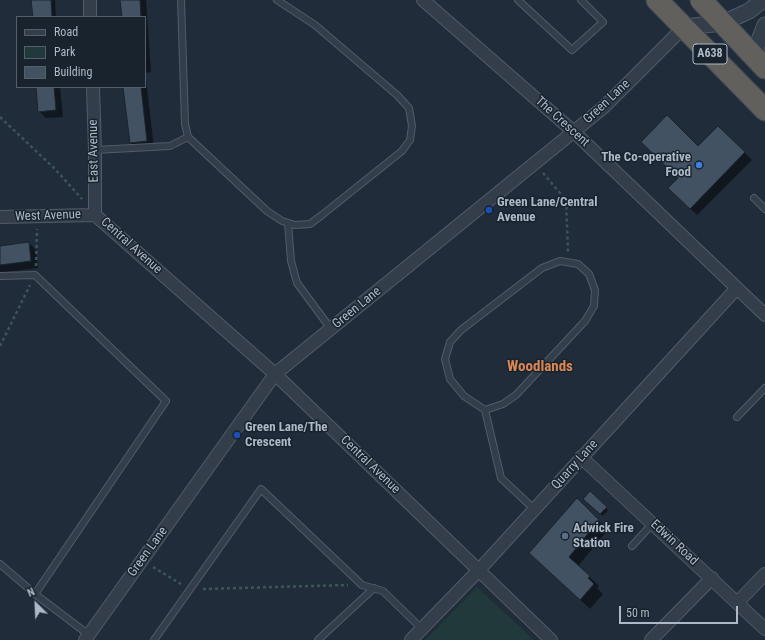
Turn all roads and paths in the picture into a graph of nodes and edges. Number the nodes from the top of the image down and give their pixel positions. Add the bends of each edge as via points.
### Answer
1 (90, 0) edge
2 (181, 0) edge
3 (278, 0) edge
4 (423, 0) edge
5 (518, 0) edge
6 (581, 0) edge
7 (657, 0) edge
8 (701, 0) edge
9 (763, 0) edge
10 (90, 16) edge
11 (724, 23) junction
12 (765, 25) edge
13 (684, 27) junction
14 (759, 62) edge
15 (93, 88) edge
16 (765, 110) edge
17 (0, 117) edge
18 (574, 132) junction
19 (188, 137) junction
20 (95, 150) junction
21 (535, 164) junction
22 (754, 198) dead end
23 (765, 208) edge
24 (95, 214) junction
25 (0, 217) edge
26 (288, 223) junction
27 (568, 262) junction
28 (0, 276) edge
29 (737, 288) junction
30 (765, 315) edge
31 (331, 329) junction
32 (275, 374) junction
33 (765, 388) edge
34 (485, 410) junction
35 (737, 417) dead end
36 (582, 457) junction
37 (534, 509) junction
38 (653, 523) junction
39 (632, 546) dead end
40 (142, 561) junction
41 (0, 564) edge
42 (478, 570) junction
43 (765, 574) edge
44 (712, 578) junction
45 (362, 585) junction
46 (374, 588) junction
47 (190, 589) junction
48 (35, 594) junction
49 (738, 603) junction
50 (422, 629) junction
51 (765, 629) edge
52 (87, 638) edge
53 (154, 640) edge
54 (318, 640) edge
55 (411, 640) edge
56 (551, 640) edge
57 (651, 640) edge

1 - 10 street
2 - 19 lane via 185,124
3 - 26 lane via 315,25 397,95 409,108 412,126 410,140 402,151 322,215 310,224
4 - 18 street, The Crescent
5 - 6 lane via 572,50 603,22
7 - 13 highway, A638
8 - 11 highway, A638
9 - 11 street via 749,11
11 - 13 street
11 - 14 highway, A638
12 - 14 street
13 - 16 highway, A638
13 - 18 street, Green Lane via 604,108
15 - 20 street, East Avenue
17 - 24 path via 55,169
18 - 21 street, Green Lane
18 - 29 street, The Crescent
19 - 20 lane via 170,146
19 - 26 lane via 267,211
20 - 24 street, East Avenue
21 - 27 path via 566,200
21 - 31 street, Green Lane
22 - 23 lane
24 - 25 street, West Avenue
24 - 32 street, Central Avenue
26 - 31 lane via 291,261 297,283
27 - 34 lane via 578,264 589,274 595,290 594,306 585,321 516,395 503,404
27 - 34 lane via 560,261 542,268 461,330 450,342 445,359 450,379 464,396
28 - 48 lane via 35,274 166,401
29 - 30 street, The Crescent
29 - 36 street, Quarry Lane
31 - 32 street, Green Lane
32 - 40 street, Green Lane
32 - 42 street, Central Avenue
33 - 35 lane
34 - 37 lane via 501,478
36 - 37 street, Quarry Lane
36 - 38 street, Edwin Road
37 - 42 street, Quarry Lane
38 - 39 lane
38 - 44 street, Edwin Road
40 - 47 path
40 - 52 street, Green Lane
41 - 48 lane
42 - 50 street, Quarry Lane
42 - 56 street, Central Avenue
43 - 49 street
44 - 49 street, Edwin Road
44 - 57 street
45 - 46 lane
45 - 47 path
45 - 47 lane via 261,489
46 - 50 lane via 383,591
46 - 54 lane
47 - 53 lane
48 - 52 lane
49 - 51 street, Edwin Road
50 - 55 street, Quarry Lane

